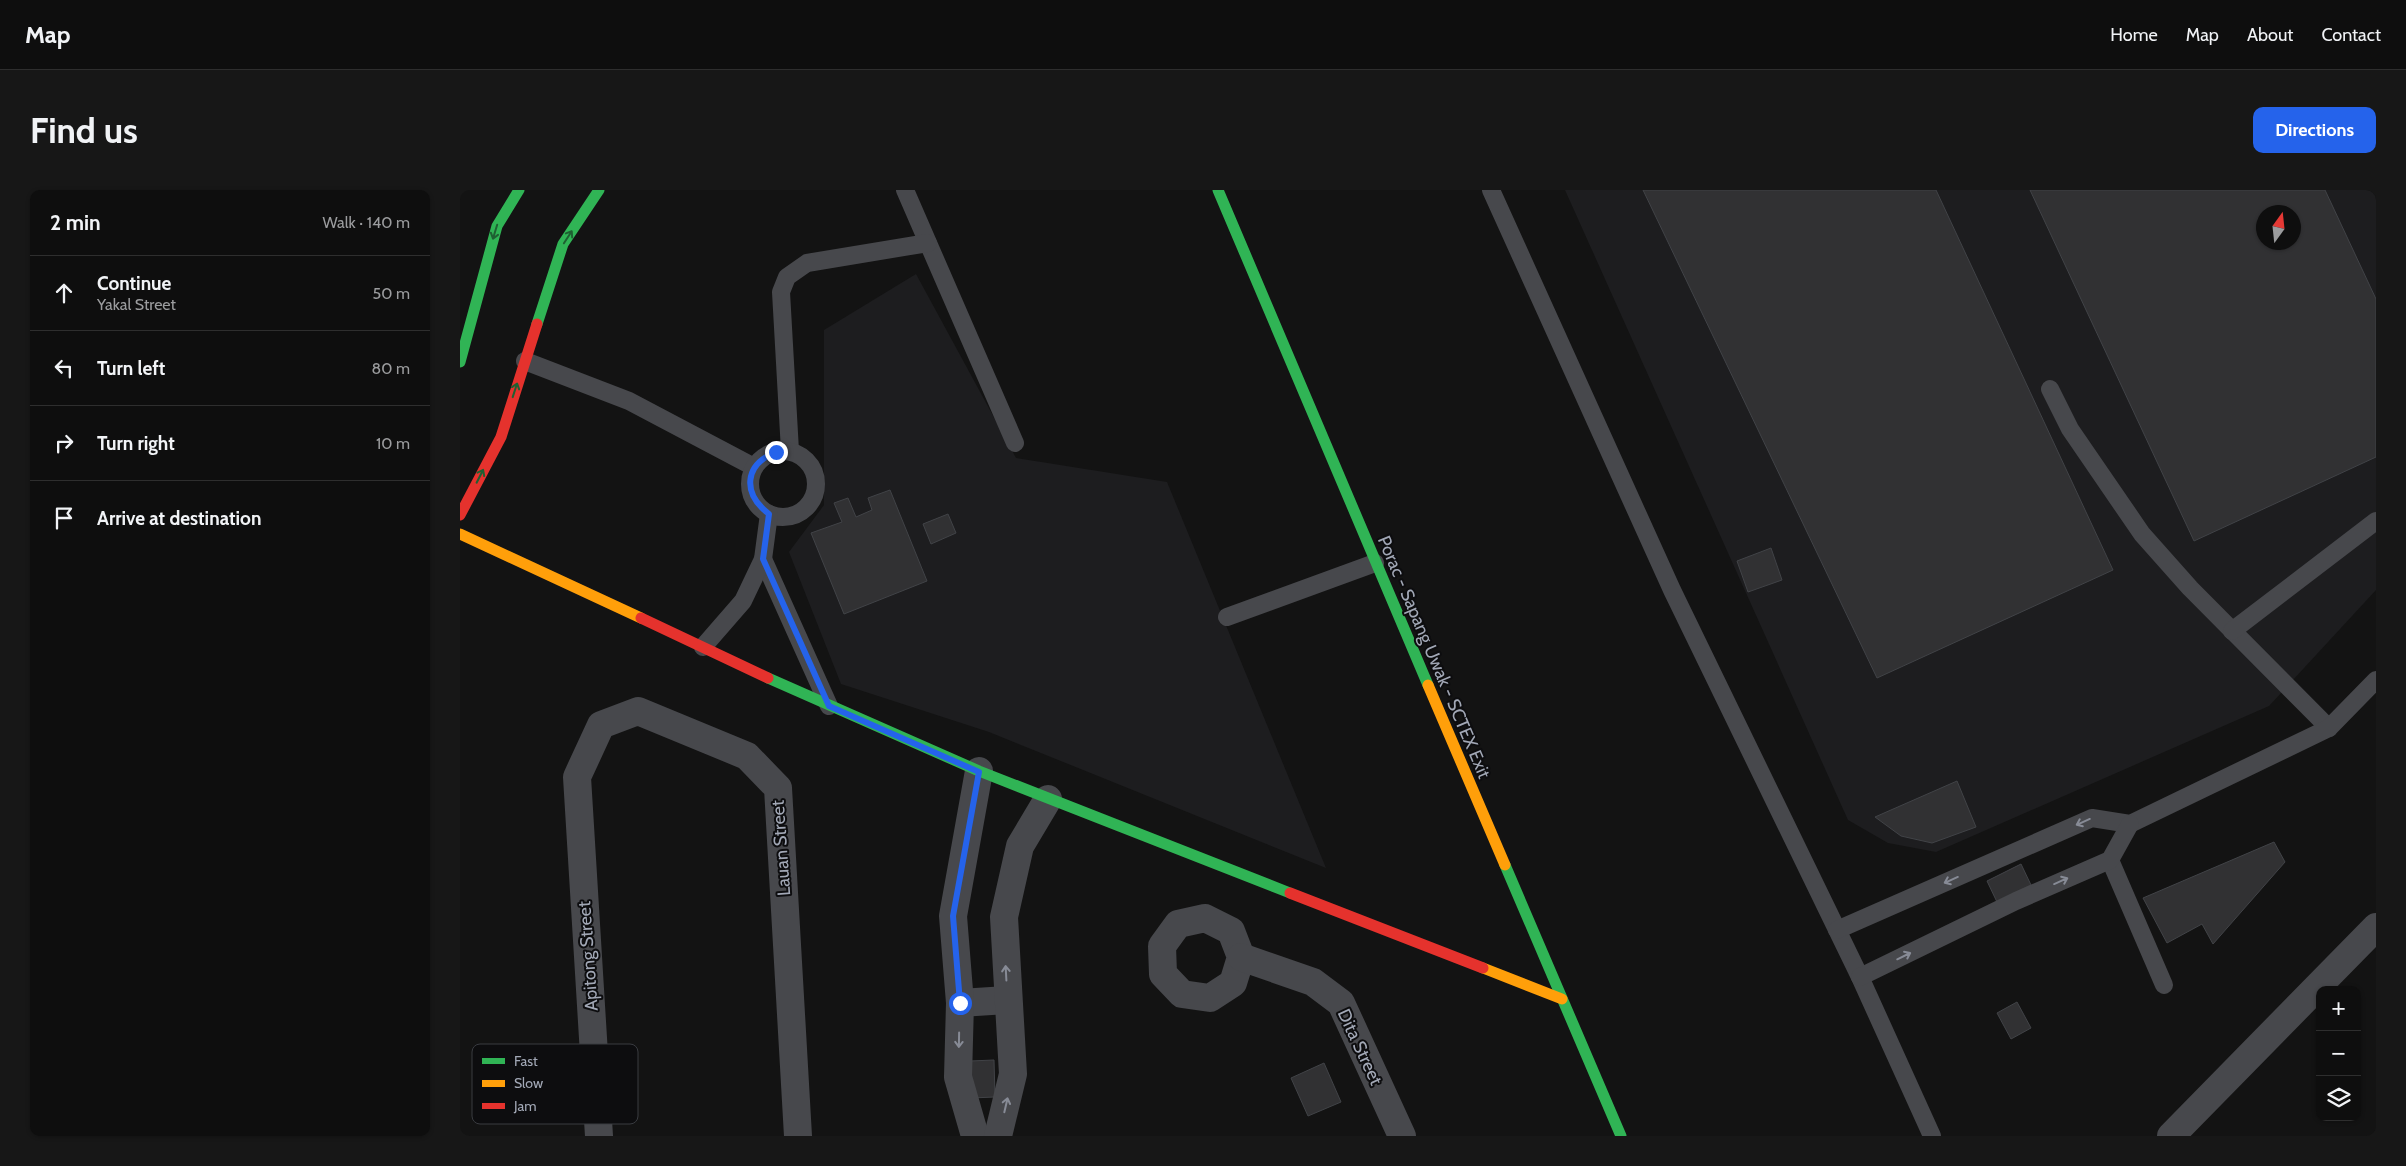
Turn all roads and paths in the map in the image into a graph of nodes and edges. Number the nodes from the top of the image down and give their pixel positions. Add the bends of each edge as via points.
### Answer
1 (519, 190) edge
2 (598, 190) edge
3 (905, 190) edge
4 (1218, 190) edge
5 (1491, 190) edge
6 (928, 243) junction
7 (525, 361) junction
8 (460, 362) edge
9 (2050, 390) dead end
10 (1016, 443) dead end
11 (790, 451) junction
12 (754, 467) junction
13 (769, 514) junction
14 (460, 515) edge
15 (2376, 521) edge
16 (460, 534) edge
17 (763, 559) junction
18 (1375, 563) junction
19 (1227, 617) dead end
20 (2232, 631) junction
21 (702, 647) junction
22 (2376, 680) edge
23 (829, 706) junction
24 (2329, 728) junction
25 (979, 772) junction
26 (576, 777) joint
27 (1048, 799) junction
28 (2130, 824) junction
29 (2110, 860) junction
30 (2376, 927) edge
31 (1837, 930) junction
32 (1241, 956) dead end
33 (1860, 977) junction
34 (2164, 985) dead end
35 (1562, 999) junction
36 (1008, 1000) junction
37 (960, 1003) junction
38 (593, 1044) edge
39 (798, 1136) edge
40 (975, 1136) edge
41 (998, 1136) edge
42 (1402, 1136) edge
43 (1621, 1136) edge
44 (1932, 1136) edge
45 (2171, 1136) edge

1 -> 8 street via 497,226
7 -> 2 street via 563,244
3 - 6 lane
4 - 18 street, Porac - Sapang Uwak - SCTEX Exit
5 - 31 lane via 1672,590
6 - 10 lane
6 - 11 lane via 807,263 787,277 781,292
7 - 12 lane via 629,401
14 -> 7 street via 500,437
9 - 20 lane via 2070,429 2142,534
11 - 12 lane via 763,457
11 - 13 lane via 811,467 815,480 814,494 807,506 796,514 782,517
12 - 13 lane via 749,480 751,494 758,506
13 - 17 lane
15 - 20 lane
16 - 21 street
17 - 21 lane via 744,601
17 - 23 lane
18 - 19 lane
18 - 35 street, Porac - Sapang Uwak - SCTEX Exit
20 - 24 lane
21 - 23 street
22 - 24 lane
23 - 25 street
24 - 28 lane
25 - 27 street
25 - 37 street via 953,916
26 - 38 street, Apitong Street
26 - 39 street, Lauan Street via 601,725 638,710 748,756 778,788
27 - 35 street
36 -> 27 street via 1004,917 1020,846
28 - 29 lane
28 -> 31 lane via 2092,818
33 -> 29 lane via 2016,901
29 - 34 lane
30 - 45 street
31 - 33 lane
32 - 42 street, Dita Street via 1312,982 1341,1003
33 - 44 lane
35 - 43 street, Porac - Sapang Uwak - SCTEX Exit
36 - 37 street
41 -> 36 street via 1014,1074
37 -> 40 street via 958,1077

